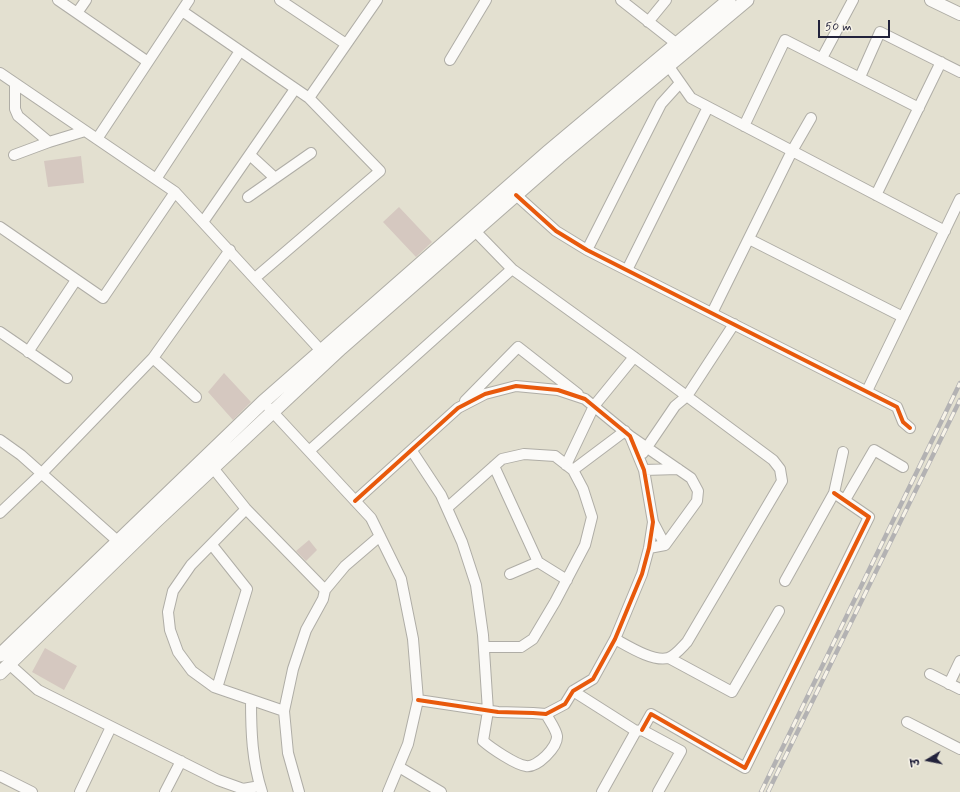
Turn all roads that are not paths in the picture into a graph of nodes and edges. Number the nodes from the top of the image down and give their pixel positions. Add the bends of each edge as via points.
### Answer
1 (58, 0) edge
2 (86, 0) edge
3 (189, 0) edge
4 (280, 0) edge
5 (377, 0) edge
6 (486, 0) edge
7 (620, 0) edge
8 (666, 0) edge
9 (729, 0) edge
10 (748, 0) edge
11 (853, 0) edge
12 (931, 0) edge
13 (182, 11) junction
14 (77, 13) junction
15 (960, 14) edge
16 (648, 22) junction
17 (346, 44) junction
18 (682, 47) junction
19 (240, 51) junction
20 (822, 58) junction
21 (450, 60) dead end
22 (665, 61) junction
23 (148, 62) junction
24 (941, 62) junction
25 (960, 72) edge
26 (0, 73) edge
27 (860, 77) junction
28 (15, 83) junction
29 (680, 83) junction
30 (295, 88) junction
31 (309, 98) junction
32 (708, 107) junction
33 (919, 108) junction
34 (811, 118) dead end
35 (744, 126) junction
36 (85, 130) junction
37 (97, 139) junction
38 (49, 142) junction
39 (792, 151) junction
40 (311, 153) dead end
41 (14, 155) dead end
42 (250, 155) junction
43 (275, 178) junction
44 (156, 179) junction
45 (176, 192) junction
46 (516, 195) junction
47 (876, 195) junction
48 (248, 197) dead end
49 (960, 199) edge
50 (204, 222) junction
51 (0, 228) edge
52 (475, 231) junction
53 (945, 231) junction
54 (749, 239) junction
55 (230, 250) junction
56 (587, 250) junction
57 (512, 269) junction
58 (627, 270) junction
59 (256, 278) junction
60 (76, 280) junction
61 (712, 313) junction
62 (903, 317) junction
63 (734, 324) junction
64 (0, 332) edge
65 (28, 352) junction
66 (325, 355) junction
67 (634, 357) junction
68 (153, 358) junction
69 (67, 378) dead end
70 (867, 391) junction
71 (687, 396) junction
72 (196, 398) dead end
73 (585, 399) junction
74 (263, 402) junction
75 (594, 406) junction
76 (458, 408) junction
77 (273, 412) junction
78 (910, 428) dead end
79 (627, 434) junction
80 (0, 440) edge
81 (647, 448) junction
82 (309, 451) junction
83 (412, 451) junction
84 (843, 452) dead end
85 (639, 458) junction
86 (494, 466) junction
87 (570, 467) junction
88 (902, 467) dead end
89 (213, 468) junction
90 (678, 469) junction
91 (644, 470) junction
92 (42, 473) junction
93 (834, 493) junction
94 (845, 500) junction
95 (356, 502) junction
96 (447, 508) junction
97 (246, 509) junction
98 (0, 513) edge
99 (653, 522) junction
100 (380, 536) junction
101 (665, 544) junction
102 (122, 545) junction
103 (212, 545) junction
104 (649, 548) junction
105 (538, 562) junction
106 (510, 574) dead end
107 (567, 580) junction
108 (785, 581) dead end
109 (325, 590) junction
110 (779, 611) dead end
111 (615, 639) junction
112 (484, 647) junction
113 (669, 658) junction
114 (960, 661) edge
115 (3, 664) edge
116 (930, 674) dead end
117 (949, 684) junction
118 (217, 688) junction
119 (960, 689) edge
120 (573, 691) junction
121 (251, 700) junction
122 (418, 700) junction
123 (284, 711) junction
124 (488, 711) junction
125 (546, 714) junction
126 (907, 722) dead end
127 (111, 727) junction
128 (639, 731) junction
129 (960, 749) edge
130 (181, 761) junction
131 (399, 768) junction
132 (0, 776) edge
133 (261, 789) edge
134 (32, 792) edge
135 (80, 792) edge
136 (165, 792) edge
137 (299, 792) edge
138 (388, 792) edge
139 (441, 792) edge
140 (602, 792) edge
141 (658, 792) edge

1 - 14 street
2 - 14 street
3 - 13 street
4 - 17 street
5 - 17 street
6 - 21 street
7 - 16 street
8 - 16 street
9 - 18 main road
10 - 18 main road
11 - 20 street
12 - 15 street
13 - 19 street
13 - 23 street
14 - 23 street
16 - 18 street
17 - 31 street
18 - 22 main road
19 - 30 street
19 - 44 street
20 - 27 street
20 - 35 street via 786,40
22 - 29 street
22 - 46 main road
22 - 66 main road via 548,152
23 - 37 street
24 - 25 street
24 - 27 street via 880,32
24 - 33 street
26 - 28 street
27 - 33 street
28 - 36 street
28 - 38 street via 15,109 18,116
29 - 32 street via 691,98
29 - 56 street via 661,104
30 - 31 street
30 - 42 street
31 - 59 street via 380,171
32 - 35 street
32 - 58 street
33 - 47 street
34 - 39 street
35 - 39 street
36 - 37 street
36 - 38 street
37 - 44 street
38 - 41 street
39 - 47 street
39 - 54 street
40 - 43 street
42 - 43 street
42 - 50 street
43 - 48 street
44 - 45 street
45 - 50 street
45 - 60 street via 103,298
46 - 52 main road
46 - 56 street via 556,231
47 - 53 street
49 - 53 street
50 - 55 street
51 - 60 street
52 - 57 street
52 - 66 main road
53 - 62 street
54 - 61 street
54 - 62 street
55 - 59 street
55 - 68 street
56 - 58 street
57 - 67 street
57 - 82 street
58 - 61 street
59 - 66 street
60 - 65 street
61 - 63 street
62 - 70 street
63 - 70 street
63 - 71 street
64 - 65 street
65 - 69 street
66 - 74 main road
66 - 77 main road
67 - 71 street
67 - 75 street
68 - 72 street
68 - 92 street
70 - 78 street via 897,406 903,422
71 - 81 street via 675,406
71 - 113 street via 773,460 780,468 782,481 687,642
73 - 75 street
73 - 76 street via 558,390 516,386 485,394
73 - 76 street via 518,347
74 - 77 street
74 - 102 main road
75 - 79 street
75 - 87 street
76 - 83 street
77 - 82 street
77 - 89 main road
79 - 81 street
79 - 85 street
79 - 87 street
80 - 92 street
81 - 85 street
81 - 90 street
82 - 95 street
83 - 95 street
83 - 96 street
84 - 93 street
85 - 91 street
86 - 87 street via 502,459 524,454 554,456
86 - 96 street
86 - 105 street
87 - 107 street via 583,489 592,517 585,545
88 - 94 street via 874,450
89 - 97 street
89 - 102 main road
90 - 91 street
90 - 101 street via 691,478 698,490 697,501
91 - 99 street
92 - 98 street
92 - 102 street
93 - 94 street
93 - 108 street
94 - 128 street via 869,517 745,768 651,714
95 - 100 street via 371,518
96 - 112 street via 462,542 476,585
97 - 103 street
97 - 109 street
99 - 101 street
99 - 104 street
100 - 109 street via 345,566
100 - 122 street via 401,579 413,639
101 - 104 street
102 - 115 main road
103 - 118 street via 247,588
103 - 118 street via 191,565 173,591 168,612 170,630 178,652 192,671
104 - 111 street via 642,574
105 - 106 street
105 - 107 street
107 - 112 street via 533,639 521,647
109 - 123 street via 323,599 306,630 293,669
110 - 113 street via 732,692
111 - 113 street via 640,653 660,659
111 - 120 street via 593,679
112 - 124 street
114 - 117 street
115 - 127 street via 38,690
116 - 117 street
117 - 119 street
118 - 121 street
120 - 125 street via 564,704
120 - 128 street
121 - 123 street
121 - 133 street via 251,734 256,776
122 - 124 street
122 - 131 street via 408,744
123 - 137 street via 288,754
124 - 125 street
124 - 125 street via 483,741 527,767 537,764 556,745 557,736
126 - 129 street
127 - 130 street
127 - 135 street
128 - 140 street
128 - 141 street via 681,751
130 - 133 street via 218,780 243,789
130 - 136 street
131 - 138 street
131 - 139 street
132 - 134 street

